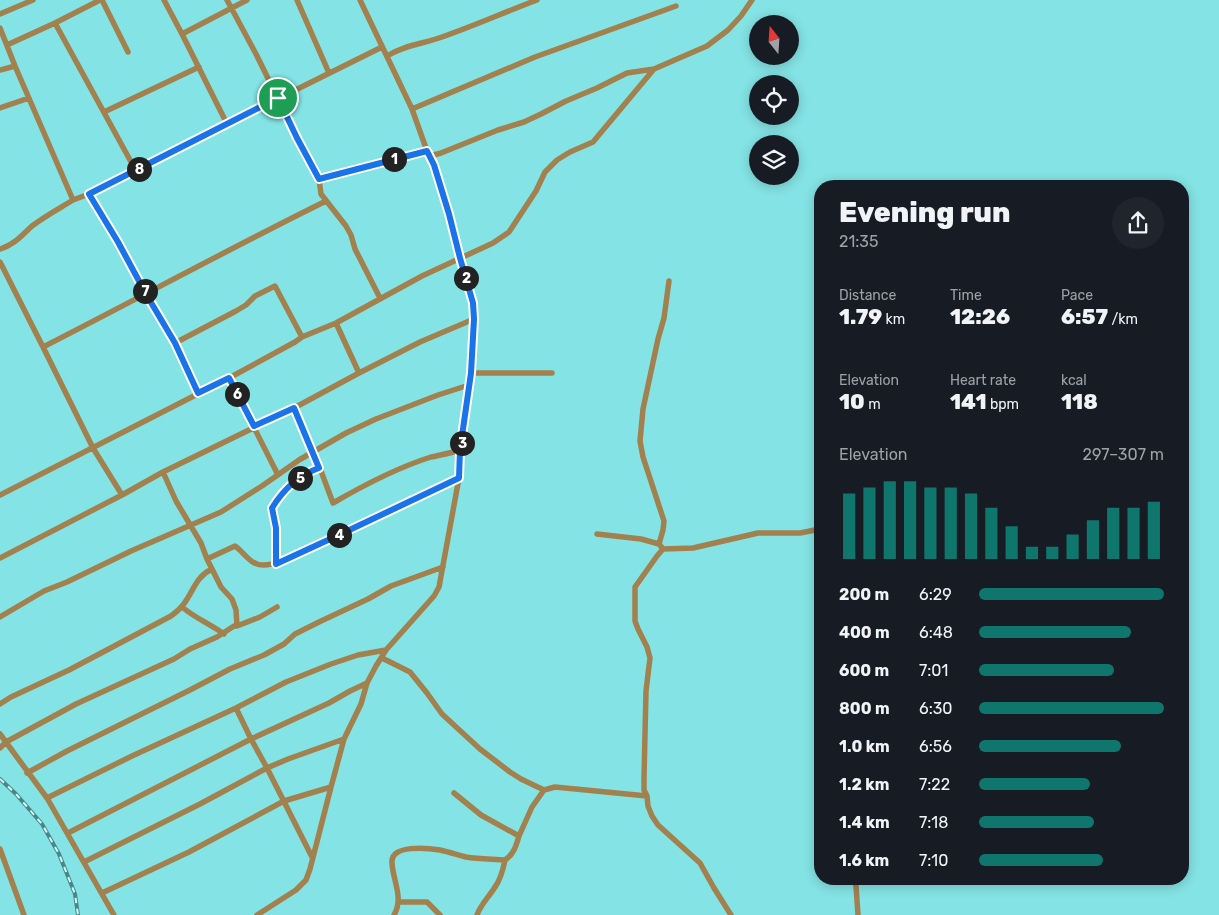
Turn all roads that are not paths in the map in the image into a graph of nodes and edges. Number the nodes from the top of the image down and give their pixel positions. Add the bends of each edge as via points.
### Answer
1 (33, 0) edge
2 (101, 0) edge
3 (164, 0) edge
4 (226, 0) edge
5 (248, 0) edge
6 (297, 0) edge
7 (360, 0) edge
8 (537, 0) edge
9 (752, 0) edge
10 (676, 6) dead end
11 (231, 9) junction
12 (0, 14) edge
13 (55, 23) junction
14 (0, 28) edge
15 (182, 34) junction
16 (7, 45) junction
17 (382, 48) junction
18 (128, 52) dead end
19 (387, 56) junction
20 (15, 66) junction
21 (199, 67) junction
22 (654, 69) junction
23 (0, 70) edge
24 (329, 73) junction
25 (29, 98) junction
26 (278, 98) junction
27 (0, 108) edge
28 (412, 109) junction
29 (104, 112) junction
30 (227, 124) junction
31 (429, 153) junction
32 (136, 171) junction
33 (319, 179) junction
34 (89, 194) junction
35 (73, 200) junction
36 (326, 201) junction
37 (0, 249) edge
38 (460, 258) junction
39 (0, 262) edge
40 (669, 281) dead end
41 (146, 294) junction
42 (380, 298) junction
43 (474, 319) junction
44 (336, 323) junction
45 (302, 337) junction
46 (175, 343) junction
47 (43, 347) junction
48 (359, 373) junction
49 (471, 373) junction
50 (552, 373) dead end
51 (229, 378) junction
52 (469, 385) junction
53 (198, 393) junction
54 (294, 408) junction
55 (254, 426) junction
56 (93, 448) junction
57 (460, 450) junction
58 (312, 452) junction
59 (319, 468) junction
60 (163, 472) junction
61 (278, 474) junction
62 (459, 478) junction
63 (0, 495) edge
64 (122, 495) junction
65 (191, 525) junction
66 (814, 530) edge
67 (597, 534) dead end
68 (661, 547) junction
69 (0, 558) edge
70 (207, 559) junction
71 (276, 564) junction
72 (443, 566) junction
73 (212, 569) junction
74 (182, 607) junction
75 (276, 607) dead end
76 (0, 617) edge
77 (238, 626) junction
78 (224, 634) junction
79 (386, 650) junction
80 (382, 658) junction
81 (367, 683) junction
82 (0, 704) edge
83 (236, 708) junction
84 (0, 734) edge
85 (251, 739) junction
86 (344, 739) junction
87 (6, 742) junction
88 (0, 748) edge
89 (268, 768) junction
90 (27, 773) junction
91 (331, 787) junction
92 (544, 790) junction
93 (454, 793) dead end
94 (648, 796) junction
95 (47, 798) junction
96 (284, 801) junction
97 (68, 833) junction
98 (518, 836) junction
99 (0, 849) edge
100 (312, 858) junction
101 (505, 860) junction
102 (84, 862) junction
103 (856, 885) edge
104 (102, 893) junction
105 (399, 902) junction
106 (24, 915) edge
107 (114, 915) edge
108 (256, 915) edge
109 (394, 915) edge
110 (440, 915) edge
111 (477, 915) edge
112 (731, 915) edge
113 (858, 915) edge

1 - 12 street
2 - 13 street
2 - 18 street
3 - 15 street
4 - 11 street
5 - 11 street
6 - 24 street
7 - 17 street
8 - 19 street
9 - 22 street via 728,30 707,46
10 - 28 street via 535,57
11 - 15 street
11 - 26 street
13 - 16 street
13 - 29 street
14 - 16 street
15 - 21 street
16 - 20 street
17 - 19 street
17 - 24 street
19 - 28 street
20 - 23 street
20 - 25 street
21 - 29 street
21 - 30 street
22 - 31 street via 627,73 524,122 441,153
22 - 38 street via 593,142 557,160 545,172 536,192 509,232
24 - 26 street
25 - 27 street
25 - 35 street
26 - 30 street
26 - 33 street
28 - 31 street
29 - 32 street
30 - 32 street
31 - 33 street
31 - 38 street
32 - 34 street
33 - 36 street via 321,194
34 - 35 street
34 - 41 street
35 - 37 street via 34,225 16,242
36 - 41 street
36 - 42 street via 351,234 355,249
38 - 42 street
38 - 43 street via 473,303
39 - 47 street
40 - 68 street via 643,409 640,441 642,457 664,521
41 - 46 street
41 - 47 street
42 - 44 street
43 - 48 street
43 - 49 street
44 - 45 street
44 - 48 street
45 - 46 street via 275,286
45 - 51 street
46 - 53 street
47 - 56 street
48 - 54 street
49 - 50 street
49 - 52 street
51 - 53 street
51 - 55 street
52 - 57 street
52 - 58 street via 376,419
53 - 56 street
54 - 55 street
54 - 58 street
55 - 60 street
55 - 61 street
56 - 63 street
56 - 64 street
57 - 59 street via 405,467 333,503
57 - 62 street
58 - 59 street
58 - 61 street
59 - 71 street via 294,482 272,508 276,528
60 - 64 street
60 - 65 street
61 - 65 street via 221,512
62 - 71 street
62 - 72 street
64 - 69 street
65 - 70 street
65 - 76 street via 44,591
66 - 68 street via 758,534 693,548
67 - 68 street via 641,539
68 - 94 street via 635,587 634,598 635,621 650,658 644,778 644,790
70 - 71 street via 235,546 258,565
70 - 73 street
72 - 79 street via 434,596
72 - 90 street via 391,586 295,634 264,655 230,669
73 - 74 street via 197,580
73 - 77 street via 232,599
74 - 78 street
74 - 82 street via 157,624
75 - 77 street
77 - 78 street
78 - 87 street via 76,704
79 - 80 street
79 - 83 street via 330,664
80 - 81 street
80 - 92 street via 410,672 442,714 480,749 515,776
81 - 85 street
81 - 86 street
83 - 85 street
83 - 95 street
84 - 87 street
85 - 89 street
85 - 97 street
86 - 89 street
86 - 91 street
87 - 88 street
87 - 90 street
89 - 96 street
89 - 102 street
90 - 95 street
91 - 96 street
91 - 100 street
92 - 94 street via 555,787
92 - 98 street
93 - 98 street via 481,815
94 - 112 street via 648,806 658,825 700,863
95 - 97 street
96 - 100 street
96 - 104 street via 189,852
97 - 102 street
98 - 101 street via 515,849
99 - 106 street
100 - 108 street via 306,880
101 - 105 street via 438,850 405,849 396,852 391,861
101 - 111 street via 496,886
102 - 104 street
103 - 113 street
104 - 107 street
105 - 109 street
105 - 110 street via 427,902

